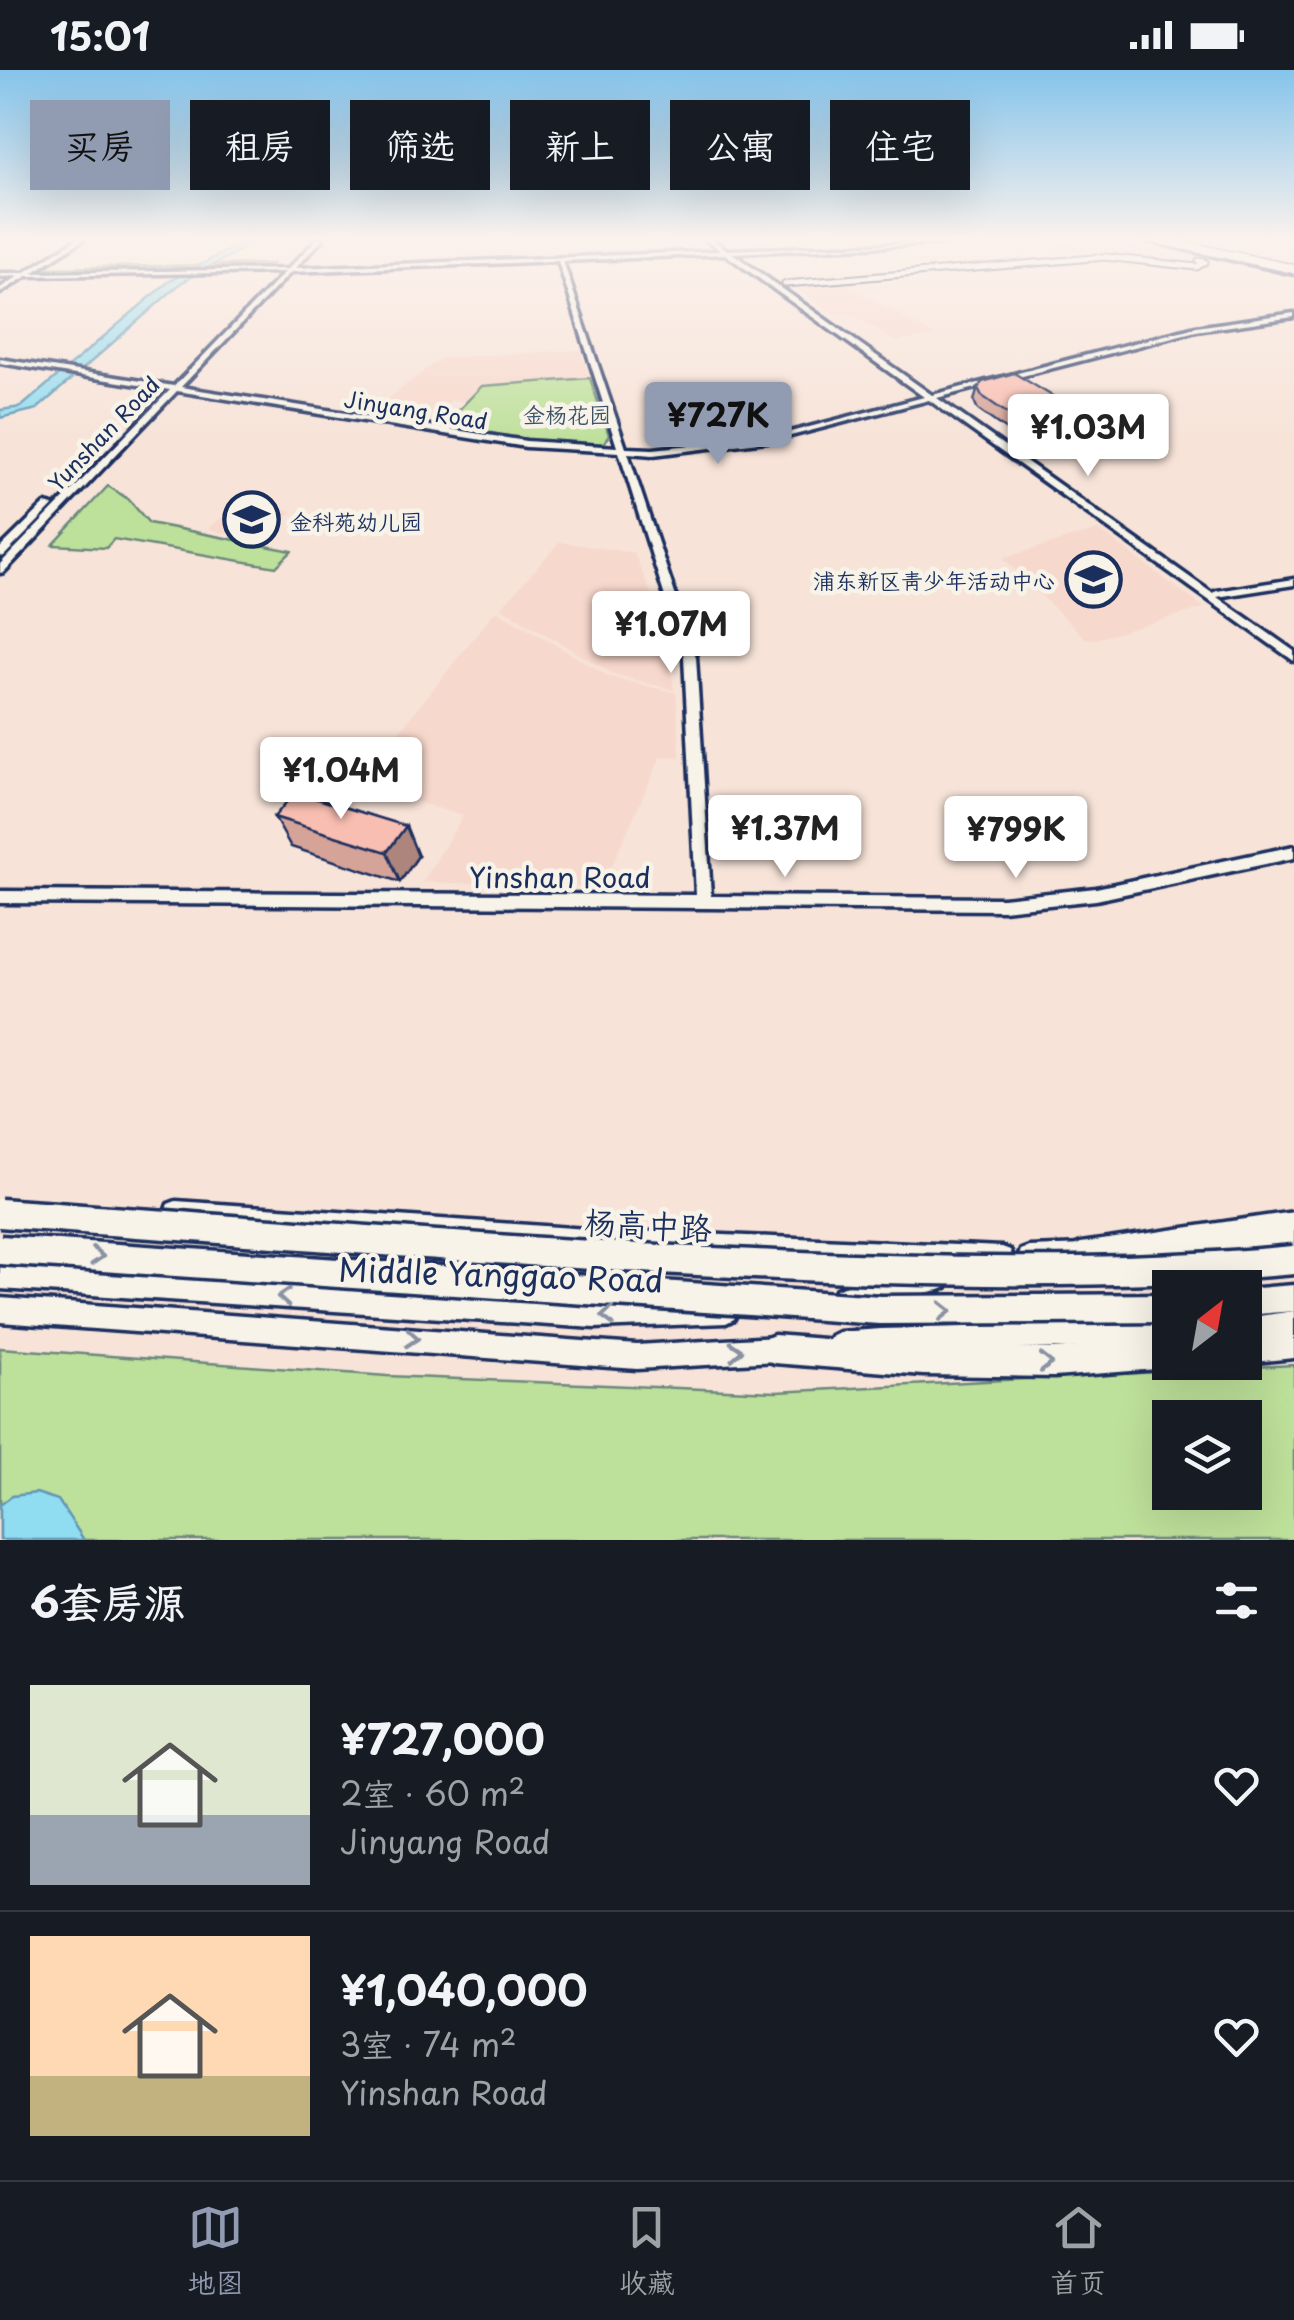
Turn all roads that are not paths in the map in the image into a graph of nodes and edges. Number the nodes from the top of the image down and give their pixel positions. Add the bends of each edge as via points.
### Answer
1 (246, 308) edge
2 (577, 308) edge
3 (809, 308) edge
4 (1294, 316) edge
5 (0, 361) edge
6 (169, 388) junction
7 (934, 397) junction
8 (626, 453) junction
9 (0, 554) edge
10 (0, 570) edge
11 (1294, 582) edge
12 (1212, 595) junction
13 (1294, 649) edge
14 (1294, 658) edge
15 (1294, 852) edge
16 (0, 897) edge
17 (704, 902) junction
18 (0, 1200) edge
19 (0, 1213) edge
20 (1294, 1225) edge
21 (1294, 1244) edge
22 (0, 1250) edge
23 (1082, 1256) junction
24 (1011, 1258) junction
25 (1294, 1260) edge
26 (0, 1278) edge
27 (1294, 1298) edge
28 (1262, 1301) edge
29 (1152, 1308) edge
30 (0, 1310) edge
31 (1294, 1324) edge
32 (1262, 1328) edge
33 (1152, 1335) edge
34 (1294, 1344) edge
35 (1262, 1347) edge
36 (774, 1349) junction
37 (1152, 1355) edge

1 - 6 street, Yunshan Road
2 - 8 street
3 - 7 street
4 - 7 street, Jinyang Road via 1214,324
5 - 6 street, Jinyang Road
6 - 8 street, Jinyang Road via 526,444
6 - 9 street, Yunshan Road
6 - 10 street, Yunshan Road
7 - 8 street, Jinyang Road via 741,445
7 - 12 street
8 - 17 street via 690,657
11 - 12 street
12 - 13 street
12 - 14 street
15 - 17 street, Yinshan Road via 1035,902
16 - 17 street, Yinshan Road
18 - 24 main road via 587,1240
19 - 25 highway, 杨高中路, bridge via 576,1256 874,1270 1050,1274
20 - 23 highway
21 - 23 main road, Middle Yanggao Road via 1179,1257
22 -> 29 highway, bridge via 880,1310
23 - 24 main road, Middle Yanggao Road
24 -> 26 main road, Middle Yanggao Road via 898,1290 735,1311 595,1316
27 - 28 highway
30 -> 36 main road via 637,1356
31 - 32 main road
33 - 36 main road via 931,1336
34 - 35 highway
36 -> 37 highway via 1054,1363

